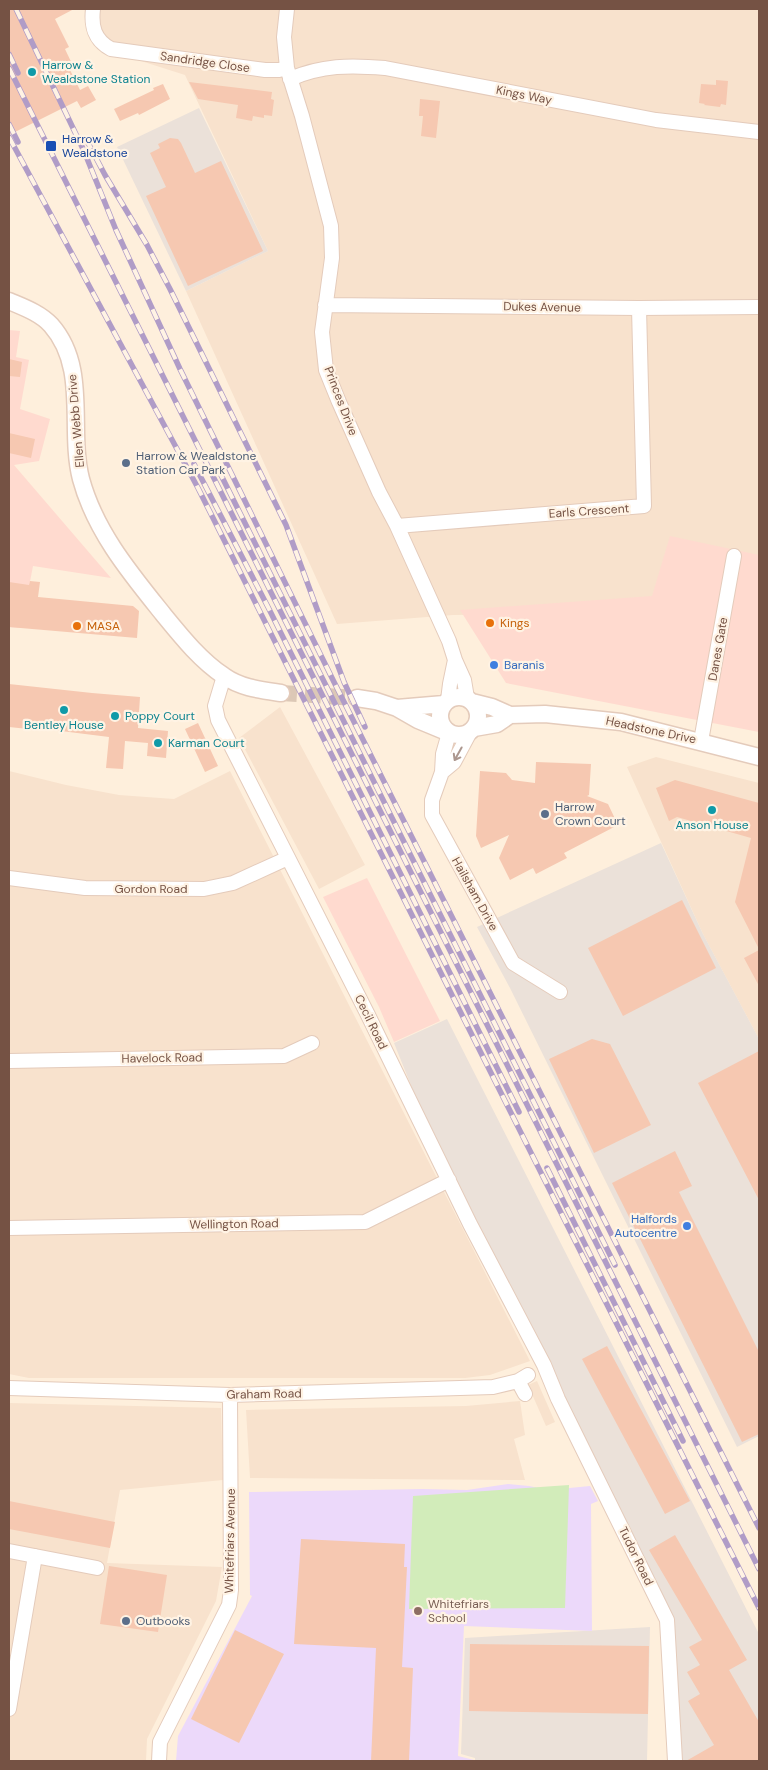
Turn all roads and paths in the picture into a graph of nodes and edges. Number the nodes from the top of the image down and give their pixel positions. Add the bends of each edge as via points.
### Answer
1 (93, 9) edge
2 (287, 9) edge
3 (288, 74) junction
4 (759, 132) edge
5 (9, 301) edge
6 (325, 306) junction
7 (759, 307) edge
8 (639, 308) junction
9 (397, 526) junction
10 (734, 556) dead end
11 (454, 660) junction
12 (224, 676) junction
13 (282, 693) tunnel mouth
14 (358, 698) tunnel mouth
15 (469, 700) junction
16 (446, 702) junction
17 (397, 708) junction
18 (510, 715) junction
19 (472, 730) junction
20 (448, 732) junction
21 (701, 741) junction
22 (759, 757) edge
23 (442, 772) junction
24 (288, 858) junction
25 (9, 878) edge
26 (560, 992) dead end
27 (312, 1043) dead end
28 (9, 1061) edge
29 (449, 1180) junction
30 (9, 1228) edge
31 (544, 1365) joint
32 (9, 1388) edge
33 (526, 1394) dead end
34 (230, 1395) junction
35 (9, 1551) edge
36 (35, 1556) junction
37 (97, 1568) dead end
38 (9, 1710) edge
39 (159, 1761) edge
40 (675, 1761) edge

1 - 3 street, Sandridge Close via 94,31 111,49 279,70
2 - 3 street, Princes Drive via 284,37
3 - 4 street, Kings Way via 324,68 385,68 656,120
3 - 6 street, Princes Drive via 331,226 332,258
5 - 12 street, Ellen Webb Drive via 51,325 65,349 74,380 77,460 95,515 124,565 173,626
6 - 8 street, Dukes Avenue
6 - 9 street, Princes Drive via 322,332 326,370
7 - 8 street, Dukes Avenue
8 - 9 street, Earls Crescent via 644,506
9 - 11 street, Princes Drive via 449,640
10 - 21 street, Danes Gate
11 - 15 street, Princes Drive
11 - 16 street, Princes Drive
12 - 13 street via 240,685
12 - 24 street, Cecil Road via 215,706 218,720
14 - 17 street
15 - 16 street via 454,697
15 - 18 street, Headstone Drive
15 - 19 street via 476,707 478,717
16 - 17 street
16 - 20 street via 440,722
17 - 20 street
18 - 19 street, Headstone Drive via 497,724
18 - 21 street, Headstone Drive via 545,714 621,722
19 - 20 street via 460,736
19 -> 23 street, Hailsham Drive via 454,762
20 - 23 street, Hailsham Drive
21 - 22 street, Headstone Drive
23 - 26 street, Hailsham Drive via 432,800 432,815 513,963
24 - 25 street, Gordon Road via 233,883 204,889 85,888
24 - 29 street, Cecil Road
27 - 28 street, Havelock Road via 284,1056
29 - 30 street, Wellington Road via 366,1222
29 - 31 street, Cecil Road
31 - 40 street, Tudor Road via 667,1620
32 - 34 street, Graham Road
33 - 34 street, Graham Road via 523,1378 493,1388
34 - 39 street, Whitefriars Avenue via 231,1590 228,1605 160,1742
35 - 36 street
36 - 37 street
36 - 38 street

